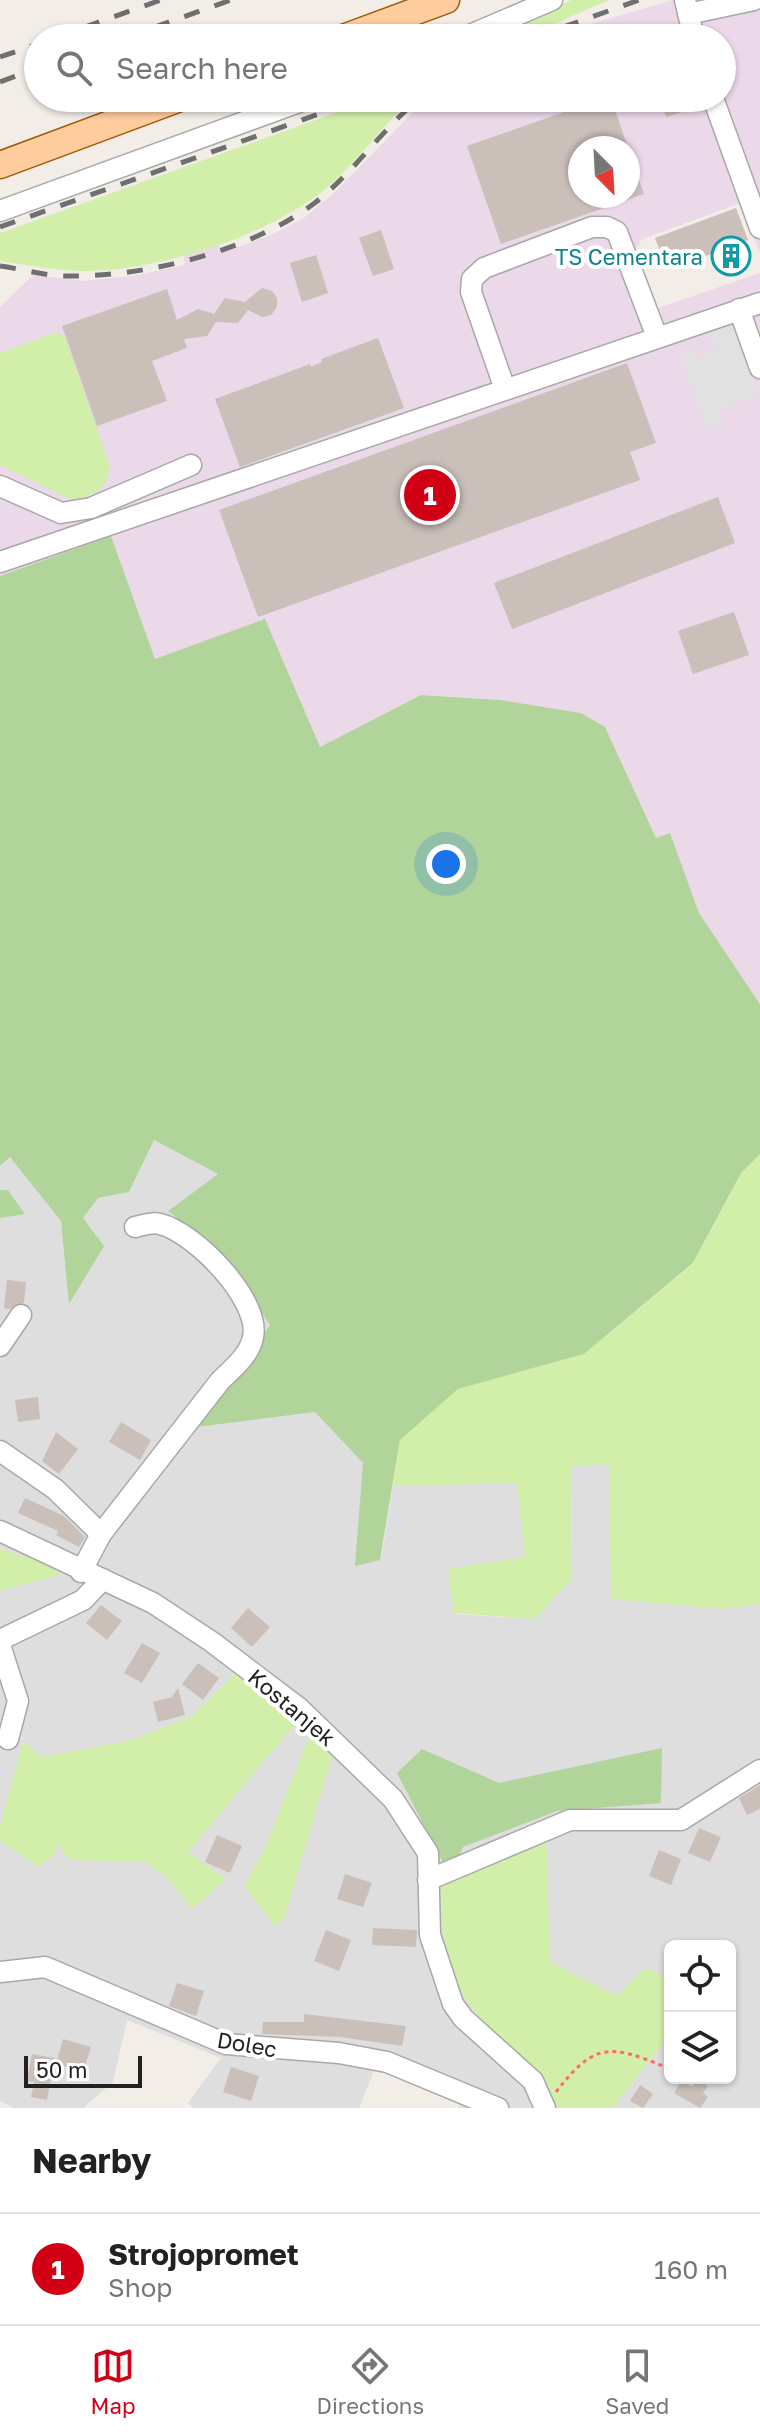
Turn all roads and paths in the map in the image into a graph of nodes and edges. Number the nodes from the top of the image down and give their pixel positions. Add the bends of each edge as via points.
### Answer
1 (446, 0) edge
2 (552, 0) edge
3 (754, 0) edge
4 (686, 7) edge
5 (381, 24) edge
6 (496, 24) edge
7 (142, 112) edge
8 (272, 112) edge
9 (718, 112) edge
10 (0, 165) edge
11 (0, 211) edge
12 (760, 228) edge
13 (760, 303) edge
14 (739, 309) junction
15 (657, 337) junction
16 (759, 361) edge
17 (505, 389) junction
18 (191, 465) dead end
19 (0, 486) edge
20 (0, 562) edge
21 (135, 1227) dead end
22 (21, 1315) dead end
23 (0, 1346) edge
24 (0, 1451) edge
25 (0, 1531) edge
26 (101, 1534) junction
27 (81, 1572) junction
28 (103, 1579) junction
29 (0, 1643) edge
30 (8, 1739) dead end
31 (760, 1770) edge
32 (428, 1880) junction
33 (0, 1972) edge
34 (664, 2066) edge
35 (548, 2104) edge
36 (498, 2108) edge

1 - 5 main road
2 - 6 street
3 - 4 street
7 - 10 main road
8 - 11 street
9 - 12 street
13 - 14 street
14 - 15 street
14 - 16 street
15 - 17 street
15 - 17 street via 617,232 592,227 484,268 472,279 471,292
17 - 20 street
18 - 19 street via 91,508 61,513
21 - 26 street via 158,1223 221,1267 244,1303 253,1339
22 - 23 street
24 - 26 street via 55,1489
25 - 27 street, Kostanjek
26 - 27 street
27 - 28 street, Kostanjek
28 - 29 street via 83,1600
28 - 32 street, Kostanjek via 153,1603 299,1708 393,1799 428,1853
29 - 30 street via 18,1701
31 - 32 street via 681,1820 570,1820
32 - 35 street, Kostanjek via 430,1935 453,2004 533,2081
33 - 36 street, Dolec via 45,1967 226,2044 387,2062
34 - 35 path via 624,2050 606,2051 572,2072

